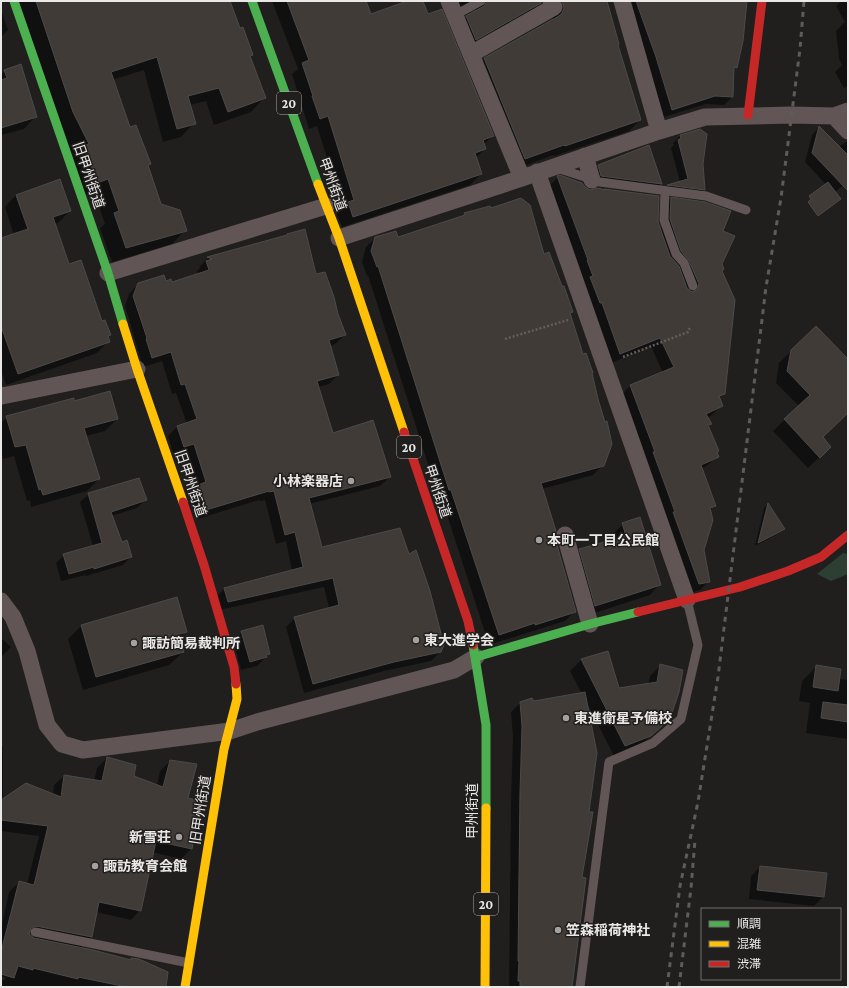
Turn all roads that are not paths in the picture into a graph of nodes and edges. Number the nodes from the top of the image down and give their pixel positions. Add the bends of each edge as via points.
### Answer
1 (14, 1) edge
2 (252, 1) edge
3 (481, 1) edge
4 (551, 1) edge
5 (622, 1) edge
6 (762, 1) edge
7 (452, 8) edge
8 (471, 54) junction
9 (841, 113) edge
10 (748, 115) junction
11 (659, 131) junction
12 (848, 131) edge
13 (585, 156) junction
14 (545, 169) junction
15 (522, 178) junction
16 (592, 180) junction
17 (665, 191) junction
18 (326, 206) junction
19 (746, 210) dead end
20 (339, 238) junction
21 (108, 273) junction
22 (693, 286) dead end
23 (137, 369) junction
24 (1, 395) edge
25 (564, 535) dead end
26 (848, 535) edge
27 (688, 600) junction
28 (1, 602) edge
29 (590, 624) junction
30 (476, 657) junction
31 (230, 731) junction
32 (35, 932) dead end
33 (189, 963) junction
34 (185, 987) edge
35 (486, 987) edge
36 (580, 987) edge

1 - 21 main road, 旧甲州街道
2 - 18 main road, 甲州街道 / 20
3 - 7 lane
4 - 8 street via 554,7
5 - 11 street
6 - 10 main road
7 - 8 street
8 - 15 street
9 - 10 street
9 - 12 street
10 - 11 street via 705,117
11 - 13 street
13 - 14 street
13 - 16 street
14 - 15 street
14 - 16 lane
14 - 27 street via 587,314
15 - 20 street
16 - 17 lane
17 - 19 lane via 706,196
17 - 22 lane via 664,220 676,254 684,263
18 - 20 main road, 甲州街道 / 20
18 - 21 street
20 - 30 main road, 甲州街道 / 20 via 468,621
21 - 23 main road, 旧甲州街道
23 - 24 street
23 - 31 main road, 旧甲州街道 via 204,565 234,667 237,699
25 - 29 street
26 - 27 main road via 821,557 795,568 740,587
27 - 29 main road
27 - 36 lane via 698,645 681,719 653,743 609,762
28 - 31 street via 12,617 27,652 47,725 62,744 83,750
29 - 30 main road
30 - 31 street via 454,670
30 - 35 main road, 甲州街道 / 20 via 486,725
31 - 33 main road, 旧甲州街道 via 224,749
32 - 33 lane
33 - 34 main road, 旧甲州街道

